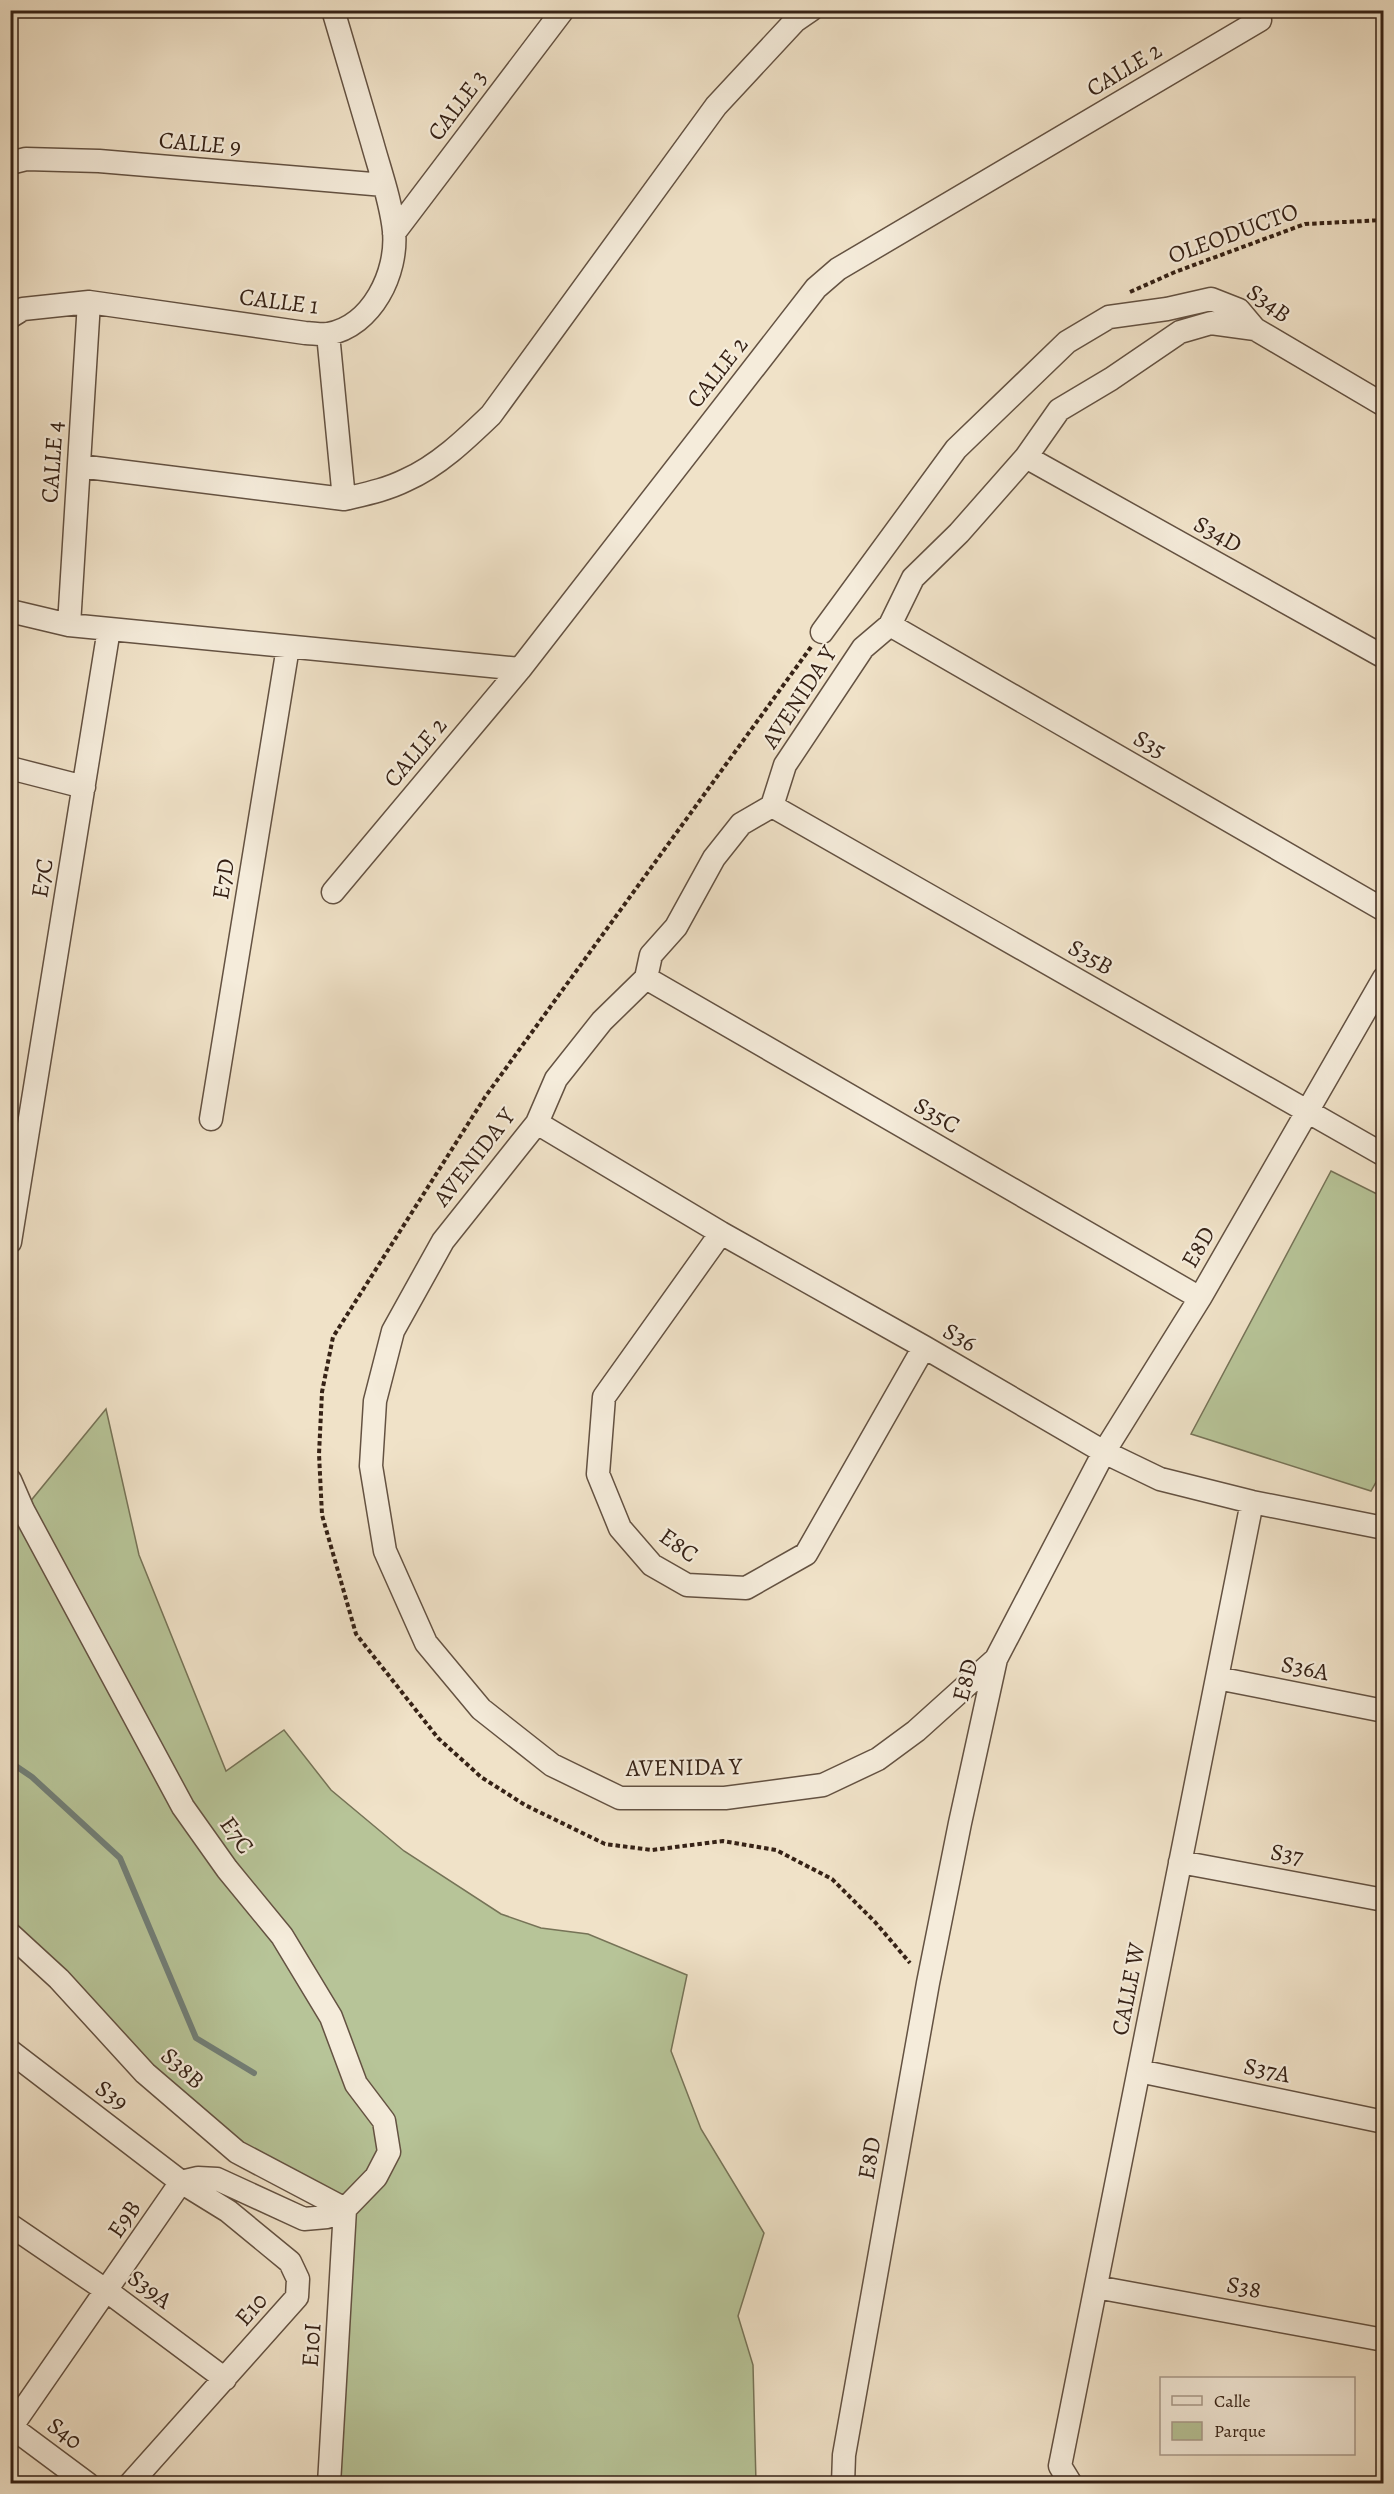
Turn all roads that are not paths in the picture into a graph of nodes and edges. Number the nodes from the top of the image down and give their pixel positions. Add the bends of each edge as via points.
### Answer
1 (563, 10) edge
2 (811, 10) edge
3 (332, 11) edge
4 (1260, 20) dead end
5 (10, 163) edge
6 (384, 185) junction
7 (394, 232) junction
8 (89, 302) junction
9 (10, 318) edge
10 (1255, 329) junction
11 (328, 334) junction
12 (1383, 405) edge
13 (1026, 457) junction
14 (79, 466) junction
15 (344, 499) junction
16 (10, 611) edge
17 (69, 625) junction
18 (890, 625) junction
19 (109, 629) junction
20 (822, 632) road end
21 (288, 647) junction
22 (1383, 657) edge
23 (520, 669) junction
24 (10, 768) edge
25 (84, 787) junction
26 (772, 806) junction
27 (333, 892) dead end
28 (1383, 910) edge
29 (646, 978) junction
30 (1383, 978) edge
31 (1308, 1111) junction
32 (211, 1119) dead end
33 (537, 1123) junction
34 (1383, 1155) edge
35 (721, 1233) junction
36 (10, 1242) edge
37 (1200, 1298) junction
38 (924, 1347) junction
39 (1104, 1452) junction
40 (10, 1480) edge
41 (1252, 1502) junction
42 (1383, 1528) edge
43 (996, 1659) junction
44 (1217, 1678) junction
45 (1383, 1712) edge
46 (1180, 1862) junction
47 (1383, 1900) edge
48 (10, 1934) edge
49 (10, 2051) edge
50 (1139, 2070) junction
51 (1383, 2122) edge
52 (182, 2182) junction
53 (345, 2209) junction
54 (10, 2225) edge
55 (1096, 2287) junction
56 (107, 2291) junction
57 (1383, 2340) edge
58 (225, 2379) junction
59 (11, 2427) edge
60 (153, 2458) junction
61 (88, 2484) edge
62 (130, 2484) edge
63 (155, 2484) edge
64 (329, 2484) edge
65 (843, 2484) edge
66 (1071, 2484) edge

1 - 7 street, CALLE 3
2 - 15 street via 795,21 716,106 491,416 464,441 409,479
3 - 6 street, CALLE 1
4 - 23 street, CALLE 2 via 849,263 824,282
5 - 6 street, CALLE 9 via 26,159 99,161
6 - 7 street, CALLE 1
7 - 11 street, CALLE 1 via 390,265 377,300 354,323
8 - 9 street, CALLE 1 via 23,309
8 - 11 street, CALLE 1
8 - 14 street, CALLE 4
10 - 12 street, S34B
10 - 13 street, AVENIDA Y via 1211,323 1180,332 1059,410
10 - 20 street, S34B via 1239,310 1211,299 1109,317 1067,342 956,449
11 - 15 street
13 - 18 street, AVENIDA Y via 913,578
13 - 22 street, S34D
14 - 15 street
14 - 17 street, CALLE 4
16 - 17 street
17 - 19 street
18 - 26 street, AVENIDA Y via 863,648 785,765
18 - 28 street, S35
19 - 21 street
19 - 25 street, E7C
21 - 23 street
21 - 32 street, E7D
23 - 27 street, CALLE 2
24 - 25 street
25 - 36 street, E7C
26 - 29 street, AVENIDA Y via 741,824 714,858 676,927 651,955
26 - 31 street, S35B
29 - 33 street, AVENIDA Y via 602,1021 556,1079
29 - 37 street, S35C
30 - 31 street, E8D
31 - 34 street, S35B
31 - 37 street, E8D
33 - 35 street, S36
33 - 43 street, AVENIDA Y via 444,1241 393,1331 375,1401 371,1466 385,1551 426,1642 481,1709 552,1765 620,1798 725,1798 822,1785 878,1759 916,1731
35 - 38 street, S36
35 - 38 street, E8C via 604,1397 598,1474 620,1528 652,1565 687,1585 746,1588 806,1554
37 - 39 street, E8D
38 - 39 street, S36
39 - 41 street, S36 via 1160,1479
39 - 43 street, E8D
40 - 53 street, E7C via 183,1807 282,1936 331,2017 356,2084 384,2121 389,2152 376,2177
41 - 42 street, S36
41 - 44 street, CALLE W
43 - 65 street, E8D via 928,1983 844,2455
44 - 45 street, S36A
44 - 46 street, CALLE W
46 - 47 street, S37
46 - 50 street, CALLE W
48 - 53 street, S38B via 59,1979 145,2073 237,2152
49 - 52 street, S39
50 - 51 street, S37A
50 - 55 street, CALLE W
52 - 53 street via 217,2179 304,2219 327,2217
52 - 56 street, E9B
52 - 58 street, E10 via 228,2211 290,2262 298,2279 297,2297
53 - 64 street, E10I
54 - 56 street, S39A
55 - 57 street, S38
55 - 66 street, CALLE W via 1060,2466
56 - 58 street, S39A
56 - 59 street, E9B
58 - 60 street, E10
59 - 61 street, S40
60 - 62 street, E10
60 - 63 street

